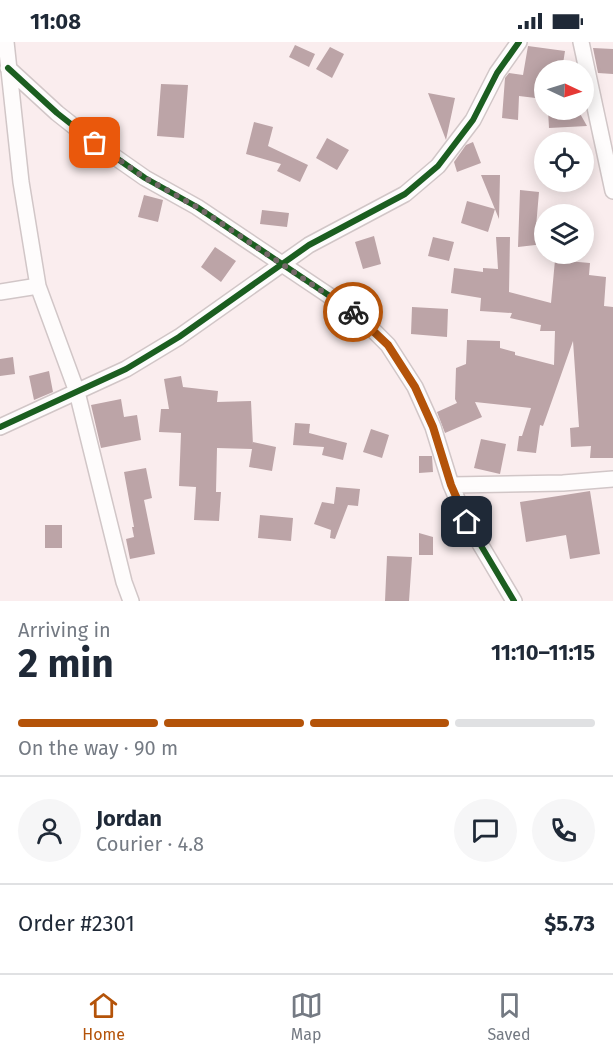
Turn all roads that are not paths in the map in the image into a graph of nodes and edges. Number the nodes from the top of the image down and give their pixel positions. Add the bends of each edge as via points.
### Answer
1 (6, 42) edge
2 (519, 42) edge
3 (581, 42) edge
4 (8, 68) junction
5 (613, 191) edge
6 (282, 264) junction
7 (38, 286) junction
8 (0, 292) edge
9 (77, 392) junction
10 (0, 427) edge
11 (613, 479) edge
12 (451, 485) junction
13 (131, 601) edge
14 (514, 601) edge

1 - 4 street
2 - 6 street via 496,73 473,120 438,166 405,194 309,245
3 - 5 street
4 - 6 street via 95,143
4 - 7 street
6 - 9 street via 179,337 126,369
6 - 12 street via 358,315 388,345 415,387 433,427
7 - 8 street
7 - 9 street
9 - 10 street
9 - 13 street
11 - 12 street
12 - 14 street via 467,522

